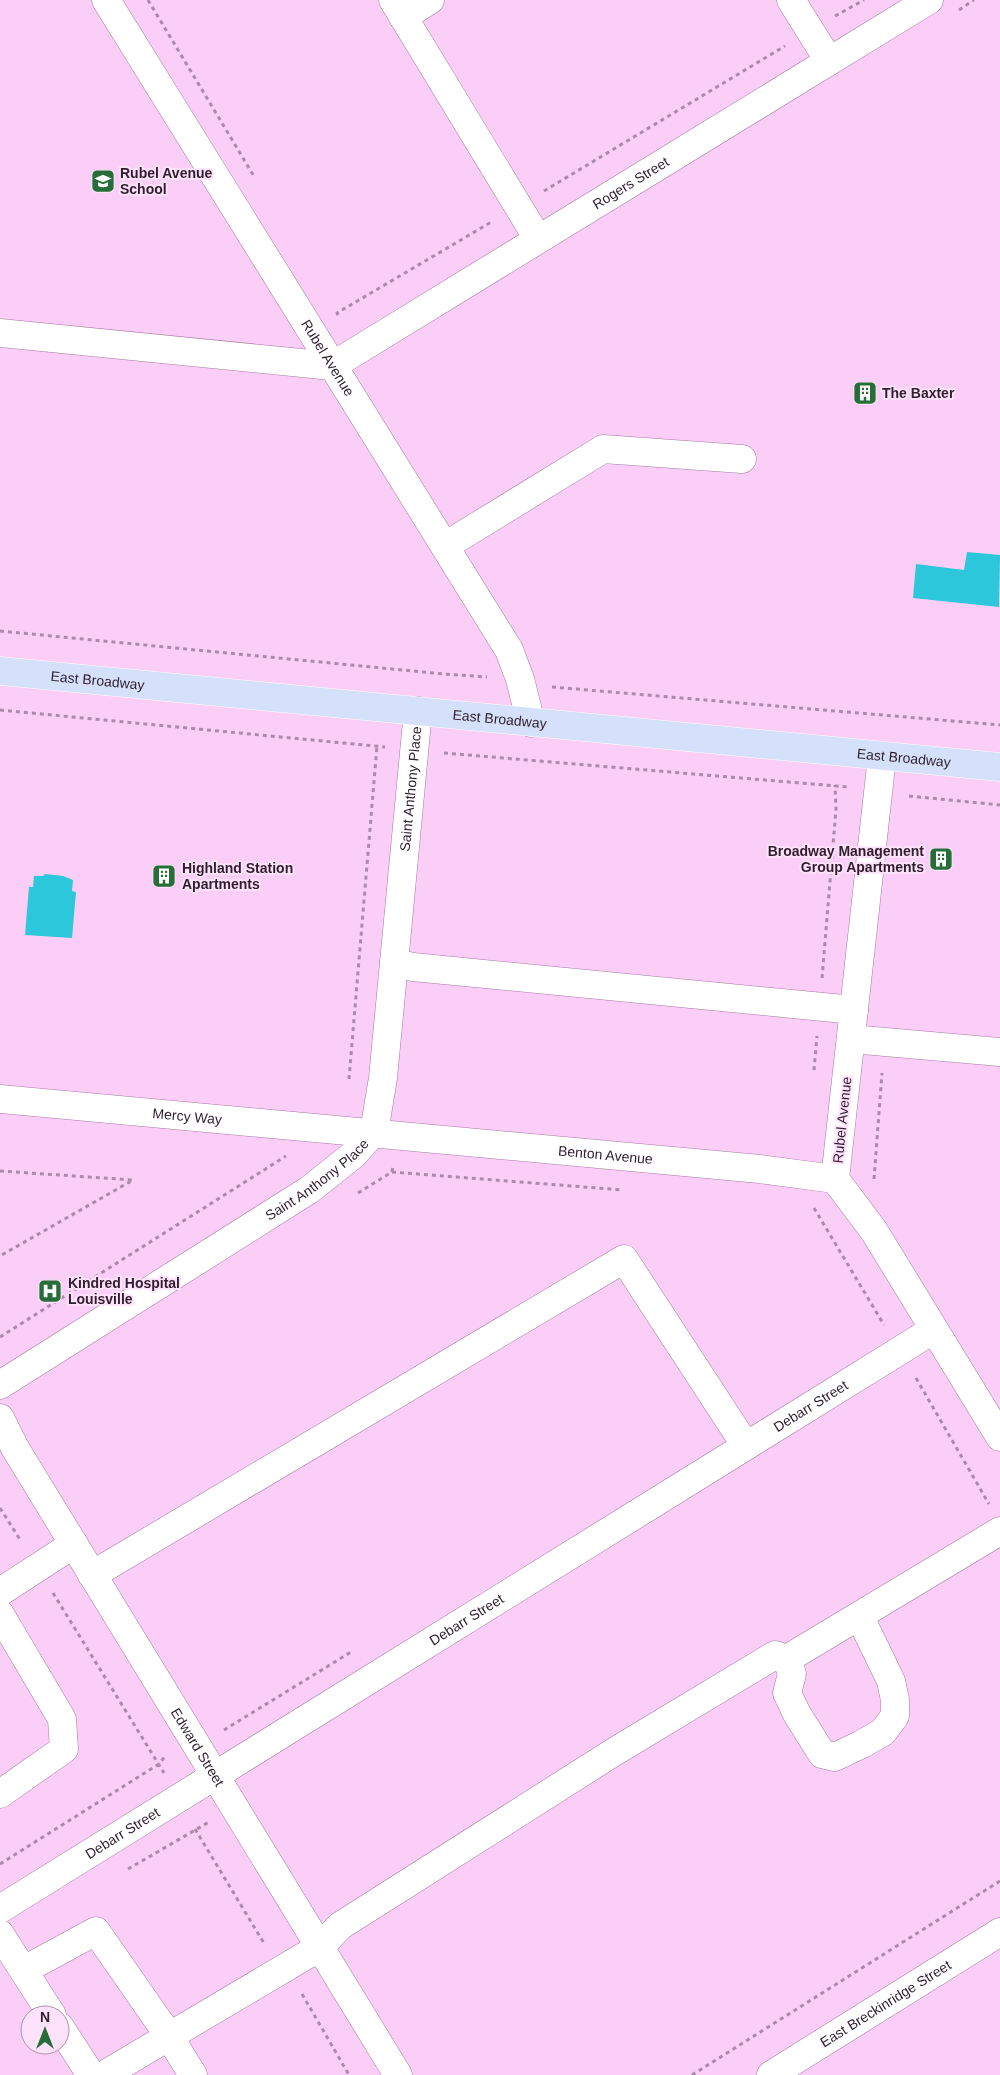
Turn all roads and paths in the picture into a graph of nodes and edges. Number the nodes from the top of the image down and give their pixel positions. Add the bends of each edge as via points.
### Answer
1 (106, 0) edge
2 (148, 0) edge
3 (430, 0) edge
4 (791, 0) edge
5 (864, 0) edge
6 (929, 0) edge
7 (974, 0) edge
8 (398, 8) edge
9 (958, 10) dead end
10 (810, 31) junction
11 (829, 61) junction
12 (260, 186) dead end
13 (518, 207) junction
14 (538, 239) junction
15 (332, 304) dead end
16 (337, 313) junction
17 (0, 333) edge
18 (355, 352) junction
19 (332, 366) junction
20 (742, 459) dead end
21 (445, 546) junction
22 (0, 671) edge
23 (551, 679) dead end
24 (556, 687) dead end
25 (0, 710) edge
26 (418, 711) junction
27 (531, 723) junction
28 (377, 746) junction
29 (415, 750) junction
30 (882, 757) junction
31 (1000, 767) edge
32 (835, 785) junction
33 (878, 794) junction
34 (1000, 805) edge
35 (394, 963) junction
36 (819, 1006) junction
37 (854, 1010) junction
38 (851, 1039) junction
39 (884, 1042) junction
40 (1000, 1052) edge
41 (814, 1073) dead end
42 (349, 1081) dead end
43 (0, 1099) edge
44 (374, 1132) junction
45 (288, 1156) dead end
46 (0, 1171) edge
47 (392, 1172) dead end
48 (835, 1179) junction
49 (873, 1181) dead end
50 (626, 1190) dead end
51 (812, 1204) dead end
52 (0, 1256) edge
53 (884, 1325) junction
54 (876, 1330) dead end
55 (933, 1330) junction
56 (1, 1335) edge
57 (900, 1350) junction
58 (0, 1385) edge
59 (0, 1418) edge
60 (1000, 1437) edge
61 (746, 1446) junction
62 (997, 1521) edge
63 (74, 1544) junction
64 (92, 1575) junction
65 (0, 1592) edge
66 (0, 1614) edge
67 (860, 1617) junction
68 (359, 1647) dead end
69 (787, 1659) junction
70 (187, 1731) junction
71 (215, 1776) junction
72 (0, 1794) edge
73 (0, 1864) edge
74 (1000, 1881) edge
75 (0, 1909) edge
76 (1000, 1932) edge
77 (0, 1934) edge
78 (320, 1947) junction
79 (24, 1970) junction
80 (46, 2005) edge
81 (169, 2036) junction
82 (70, 2042) edge
83 (91, 2075) edge
84 (104, 2075) edge
85 (193, 2075) edge
86 (398, 2075) edge
87 (692, 2075) edge
88 (771, 2075) edge

1 - 19 street, Rubel Avenue
2 - 12 path
3 - 8 street
4 - 10 street
5 - 10 path
6 - 11 street, Rogers Street
7 - 9 path
8 - 13 street
10 - 11 street
10 - 13 path
11 - 14 street, Rogers Street
13 - 14 street
13 - 16 path
14 - 18 street, Rogers Street
15 - 16 path
16 - 18 path
17 - 19 street
18 - 19 street, Rogers Street
19 - 21 street, Rubel Avenue
20 - 21 street via 603,449
21 - 27 street, Rubel Avenue via 509,650
22 - 26 main road, East Broadway
23 - 24 path
25 - 28 path
26 - 27 main road, East Broadway
26 - 29 street, Saint Anthony Place
27 - 30 main road, East Broadway
28 - 29 path
28 - 42 path
29 - 32 path
29 - 35 street, Saint Anthony Place
30 - 31 main road, East Broadway
30 - 33 street, Rubel Avenue
32 - 33 path
32 - 36 path via 836,809
33 - 34 path
33 - 37 street, Rubel Avenue
35 - 36 street
35 - 44 street, Saint Anthony Place via 383,1078
36 - 37 street
36 - 41 path
37 - 38 street, Rubel Avenue
38 - 39 street
38 - 48 street, Rubel Avenue
39 - 40 street
39 - 49 path
43 - 44 street, Mercy Way
44 - 48 street, Benton Avenue
44 - 58 street, Saint Anthony Place via 353,1155 309,1190
45 - 56 path
46 - 52 path via 133,1180
47 - 50 path
48 - 55 street, Rubel Avenue via 874,1231
51 - 53 path
53 - 54 path
53 - 57 path
55 - 57 street, Debarr Street
55 - 60 street, Rubel Avenue
57 - 61 street, Debarr Street
57 - 62 path
59 - 63 street, Edward Street
61 - 64 street via 624,1259
61 - 71 street, Debarr Street
62 - 67 street
63 - 64 street, Edward Street
63 - 65 street
64 - 70 street, Edward Street
66 - 72 street via 62,1719 64,1749
67 - 69 street
67 - 69 street via 891,1681 895,1700 895,1716 883,1732 834,1757 822,1754 796,1714 787,1693 792,1674
68 - 70 path via 225,1730
69 - 78 street via 775,1655 614,1752 340,1926
70 - 71 street, Edward Street
70 - 73 path via 159,1764
71 - 75 street, Debarr Street
71 - 78 street, Edward Street
74 - 87 path
76 - 88 street, East Breckinridge Street
77 - 79 street
78 - 81 street
78 - 86 street, Edward Street
79 - 80 street
79 - 81 street via 96,1930
81 - 84 street
81 - 85 street
82 - 83 street

